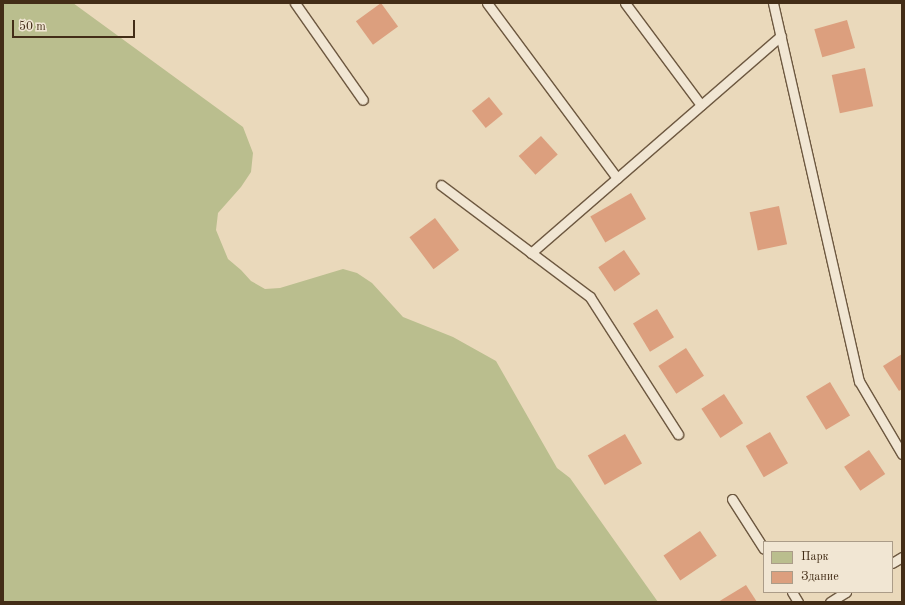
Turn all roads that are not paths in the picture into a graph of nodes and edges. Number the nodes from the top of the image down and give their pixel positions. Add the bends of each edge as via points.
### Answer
1 (295, 3) edge
2 (487, 3) edge
3 (626, 3) edge
4 (773, 3) edge
5 (781, 36) junction
6 (363, 100) dead end
7 (701, 105) junction
8 (617, 178) junction
9 (441, 185) dead end
10 (531, 253) junction
11 (678, 434) dead end
12 (902, 454) edge
13 (732, 499) dead end
14 (763, 547) edge
15 (902, 557) edge
16 (893, 562) edge
17 (793, 593) edge
18 (844, 593) edge
19 (798, 602) edge
20 (830, 602) edge

1 - 6 lane
2 - 8 lane
3 - 7 lane
4 - 5 lane
5 - 7 lane
5 - 12 lane via 859,381
7 - 8 lane
8 - 10 lane
9 - 10 lane
10 - 11 lane via 590,297
13 - 14 lane
15 - 16 lane
17 - 19 lane
18 - 20 lane

